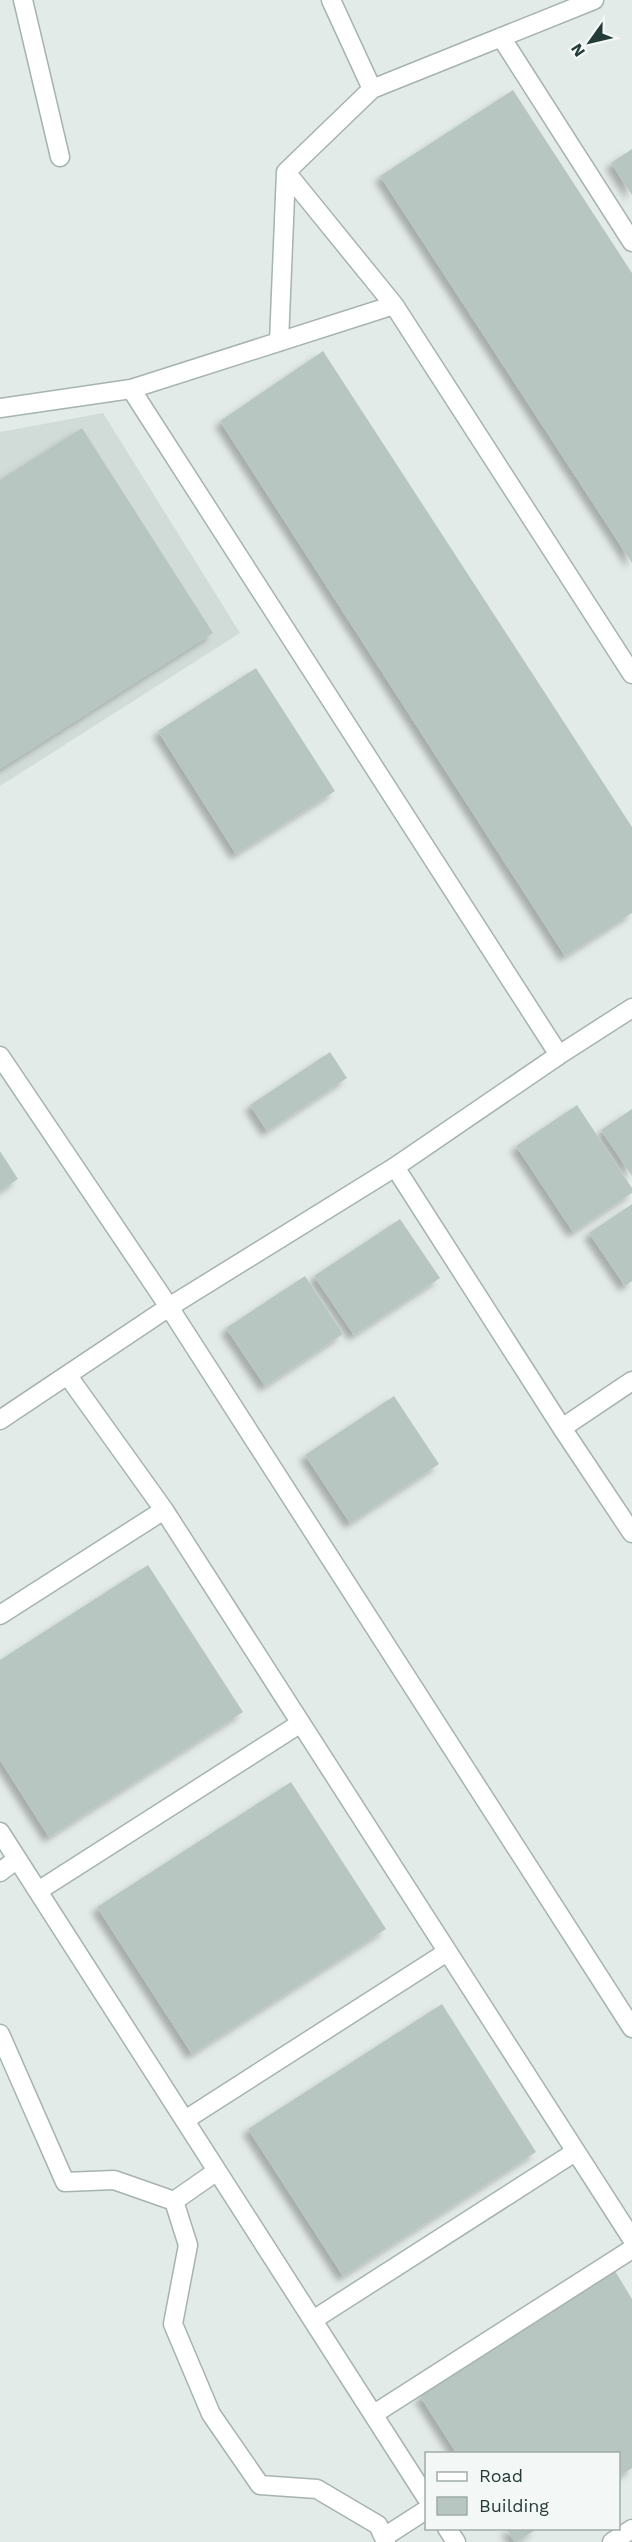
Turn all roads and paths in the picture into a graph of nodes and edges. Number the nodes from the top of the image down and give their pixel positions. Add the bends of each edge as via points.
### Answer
1 (23, 0) edge
2 (331, 0) edge
3 (594, 0) edge
4 (501, 37) junction
5 (372, 89) junction
6 (60, 157) dead end
7 (286, 172) junction
8 (632, 242) edge
9 (394, 305) junction
10 (279, 342) junction
11 (131, 389) junction
12 (0, 408) edge
13 (632, 674) edge
14 (632, 1008) edge
15 (559, 1055) junction
16 (0, 1056) edge
17 (396, 1167) junction
18 (169, 1307) junction
19 (68, 1376) junction
20 (632, 1381) edge
21 (0, 1420) edge
22 (562, 1428) junction
23 (164, 1510) junction
24 (632, 1533) edge
25 (0, 1615) edge
26 (301, 1723) junction
27 (0, 1832) edge
28 (17, 1859) junction
29 (0, 1872) edge
30 (38, 1891) junction
31 (447, 1952) junction
32 (632, 2028) edge
33 (0, 2034) edge
34 (185, 2120) junction
35 (575, 2151) junction
36 (217, 2171) junction
37 (174, 2201) junction
38 (632, 2239) edge
39 (632, 2249) edge
40 (313, 2320) junction
41 (374, 2415) junction
42 (425, 2495) edge
43 (425, 2511) edge
44 (632, 2529) edge
45 (385, 2539) edge
46 (612, 2542) edge

1 - 6 street
2 - 5 street
3 - 4 street
4 - 5 street
4 - 8 street
5 - 7 street
7 - 9 street
7 - 10 street
9 - 10 street
9 - 13 street
10 - 11 street
11 - 12 street
11 - 15 street
14 - 15 street
15 - 17 street
16 - 18 street
17 - 18 street
17 - 22 street
18 - 19 street
18 - 32 street
19 - 21 street
19 - 23 street
20 - 22 street
22 - 24 street
23 - 25 street
23 - 26 street
26 - 30 street
26 - 31 street
27 - 28 street
28 - 29 street
28 - 30 street
30 - 34 street
31 - 34 street
31 - 35 street
33 - 37 street via 65,2182 114,2180
34 - 36 street
35 - 38 street
35 - 40 street
36 - 37 street
36 - 40 street
37 - 45 street via 188,2245 173,2324 211,2414 260,2485 317,2489 378,2525
39 - 41 street
40 - 41 street
41 - 42 street
43 - 45 street
44 - 46 street

